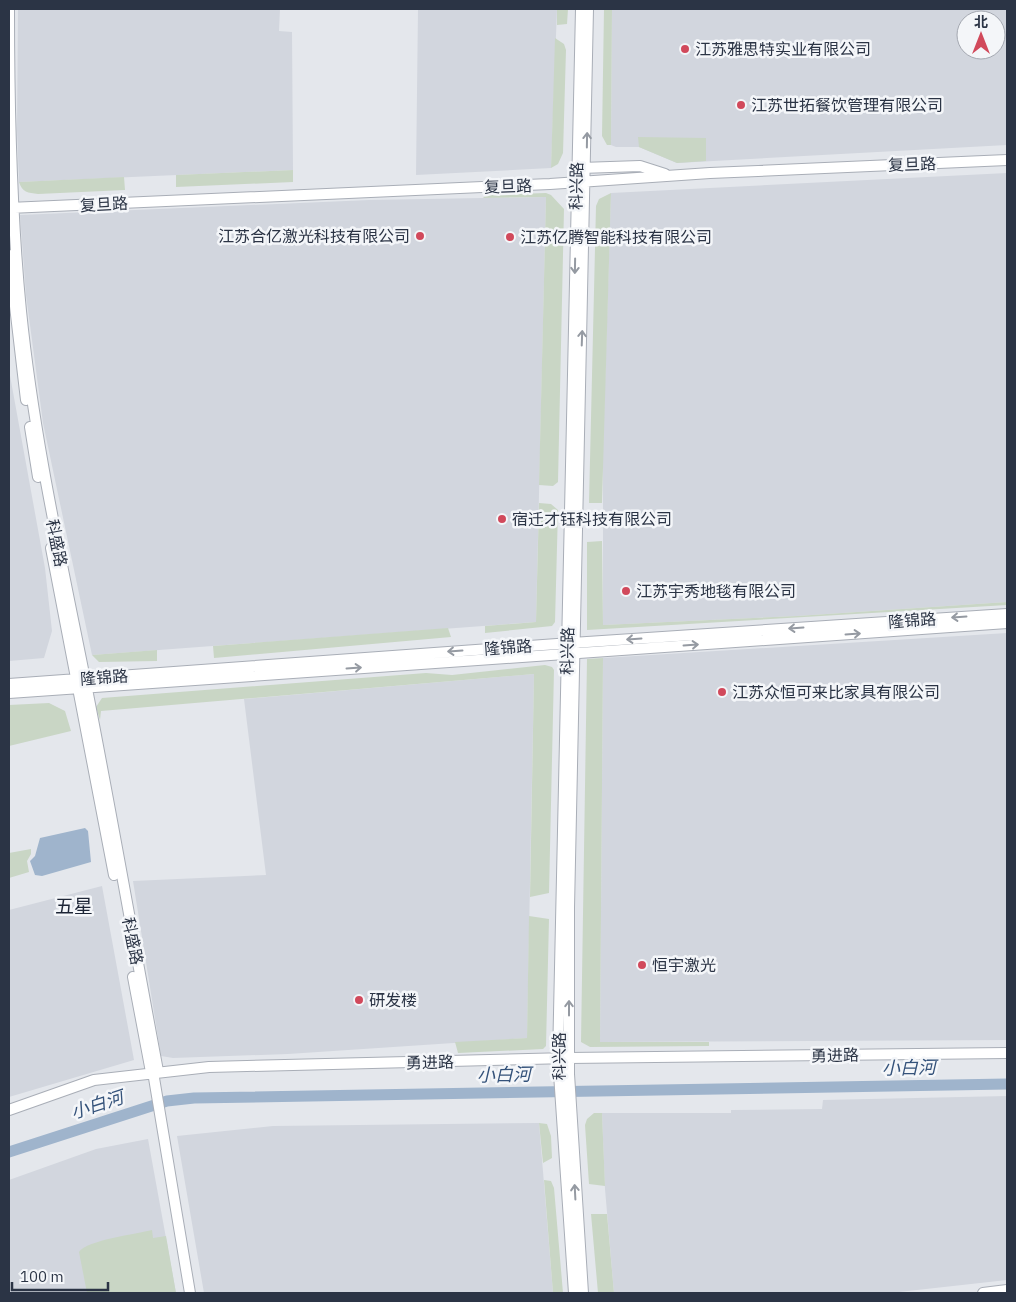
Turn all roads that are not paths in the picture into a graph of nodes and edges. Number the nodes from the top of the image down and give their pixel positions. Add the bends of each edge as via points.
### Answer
1 (9, 9) edge
2 (581, 9) edge
3 (588, 9) edge
4 (1007, 160) edge
5 (582, 168) junction
6 (670, 176) junction
7 (581, 182) junction
8 (11, 208) edge
9 (9, 255) edge
10 (1007, 614) edge
11 (1007, 623) edge
12 (571, 648) junction
13 (82, 683) junction
14 (9, 684) edge
15 (9, 693) edge
16 (1007, 1052) edge
17 (564, 1058) junction
18 (154, 1072) junction
19 (566, 1108) junction
20 (9, 1110) edge
21 (1007, 1290) edge
22 (190, 1293) edge
23 (574, 1293) edge
24 (583, 1293) edge
25 (983, 1293) edge

1 - 8 street, 科盛路
2 - 5 street, 科兴路
5 -> 3 street, 科兴路
4 - 6 street, 复旦路
5 - 6 street via 640,166
5 - 7 street, 科兴路
6 - 7 street, 复旦路
7 - 8 street, 复旦路
7 - 12 street, 科兴路
8 - 13 street, 科盛路 via 38,431
9 - 13 street, 科盛路 via 33,448
10 -> 12 street, 隆锦路
12 -> 11 street, 隆锦路
12 - 13 street, 隆锦路
12 - 17 street, 科兴路
13 - 14 street, 隆锦路
13 - 15 street, 隆锦路
13 - 18 street, 科盛路
16 - 17 street, 勇进路
17 - 18 street, 勇进路 via 209,1067
17 - 19 street, 科兴路
18 - 20 street, 勇进路 via 94,1080
18 - 22 street, 科盛路
19 - 23 street, 科兴路
24 -> 19 street, 科兴路
21 - 25 street

